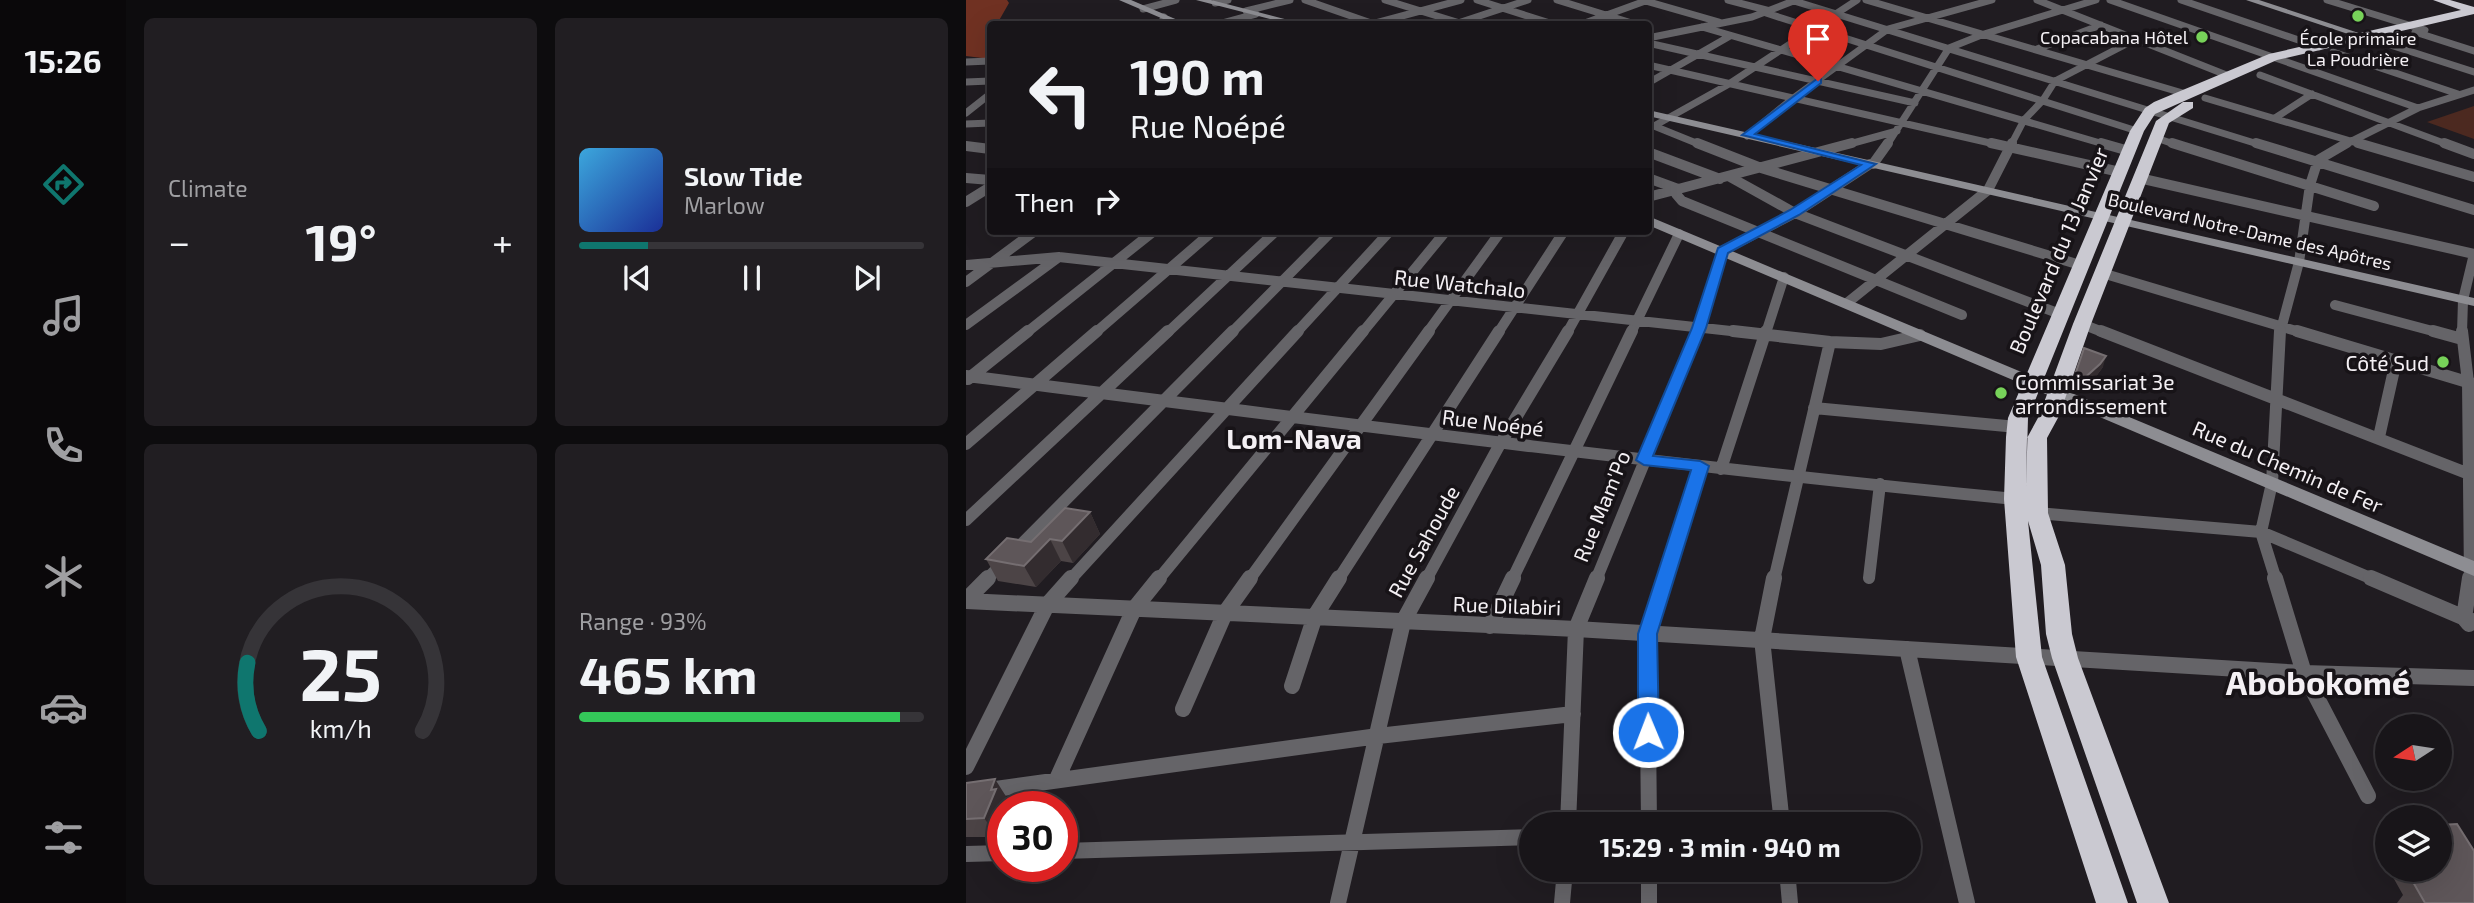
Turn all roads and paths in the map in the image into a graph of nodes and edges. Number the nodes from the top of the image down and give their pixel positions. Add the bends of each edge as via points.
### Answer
1 (1123, 0) edge
2 (1176, 0) edge
3 (1200, 0) edge
4 (1228, 0) edge
5 (1290, 0) edge
6 (1306, 0) edge
7 (1385, 0) edge
8 (1461, 0) edge
9 (1477, 0) edge
10 (1528, 0) edge
11 (1557, 0) edge
12 (1645, 0) edge
13 (1728, 0) edge
14 (1857, 0) edge
15 (1866, 0) edge
16 (1992, 0) edge
17 (2037, 0) edge
18 (2096, 0) edge
19 (2110, 0) edge
20 (2181, 0) edge
21 (2250, 0) edge
22 (2327, 0) edge
23 (2438, 0) edge
24 (2452, 0) edge
25 (1795, 1) edge
26 (1215, 3) junction
27 (1502, 8) junction
28 (1143, 9) junction
29 (2064, 11) junction
30 (2473, 11) edge
31 (1422, 12) junction
32 (1768, 12) junction
33 (1251, 13) junction
34 (1837, 13) junction
35 (1606, 16) junction
36 (1931, 19) junction
37 (1163, 21) edge
38 (1228, 21) edge
39 (1286, 21) edge
40 (1365, 21) edge
41 (1385, 21) edge
42 (1450, 21) edge
43 (1467, 21) edge
44 (1543, 21) edge
45 (1592, 21) edge
46 (1624, 21) edge
47 (1723, 23) junction
48 (2101, 24) junction
49 (1702, 27) junction
50 (1812, 28) junction
51 (1888, 29) junction
52 (2417, 29) junction
53 (1652, 30) edge
54 (1669, 34) junction
55 (1984, 34) junction
56 (1730, 36) junction
57 (2363, 36) junction
58 (2136, 38) junction
59 (1652, 40) edge
60 (2378, 41) junction
61 (1652, 42) edge
62 (1866, 46) junction
63 (1949, 48) junction
64 (2037, 49) junction
65 (2326, 49) junction
66 (1780, 50) junction
67 (2474, 51) edge
68 (1698, 54) junction
69 (2273, 57) junction
70 (987, 61) edge
71 (966, 62) edge
72 (2087, 63) junction
73 (2289, 63) junction
74 (1652, 66) edge
75 (1837, 66) junction
76 (1755, 67) junction
77 (1936, 68) junction
78 (1670, 70) junction
79 (2474, 72) edge
80 (2260, 75) junction
81 (2229, 76) junction
82 (987, 81) edge
83 (1652, 81) edge
84 (1818, 81) junction
85 (2055, 81) junction
86 (966, 82) edge
87 (1729, 84) junction
88 (2474, 90) edge
89 (1922, 91) junction
90 (2186, 94) junction
91 (2312, 94) junction
92 (2459, 94) junction
93 (987, 97) edge
94 (2205, 98) junction
95 (1792, 99) junction
96 (2043, 100) junction
97 (1915, 103) junction
98 (987, 104) edge
99 (977, 105) junction
100 (966, 106) edge
101 (2418, 108) junction
102 (2150, 111) junction
103 (966, 113) edge
104 (1652, 114) edge
105 (2168, 116) junction
106 (1670, 118) junction
107 (2275, 118) junction
108 (2024, 120) junction
109 (987, 123) edge
110 (2389, 123) junction
111 (966, 124) edge
112 (1900, 128) junction
113 (2137, 131) junction
114 (1747, 135) junction
115 (2156, 138) junction
116 (2350, 141) junction
117 (966, 146) edge
118 (2011, 148) junction
119 (987, 149) edge
120 (2129, 151) junction
121 (1820, 152) junction
122 (1652, 153) edge
123 (2474, 153) edge
124 (2318, 160) junction
125 (1872, 164) junction
126 (1760, 168) junction
127 (2120, 172) junction
128 (2474, 177) edge
129 (966, 178) edge
130 (1725, 178) junction
131 (2139, 178) junction
132 (1652, 179) edge
133 (987, 180) edge
134 (2310, 185) junction
135 (987, 189) edge
136 (1678, 189) junction
137 (1828, 189) junction
138 (1988, 190) junction
139 (1652, 196) edge
140 (966, 202) edge
141 (2374, 206) dead end
142 (2474, 210) edge
143 (1795, 213) junction
144 (2100, 217) junction
145 (2307, 217) junction
146 (1652, 222) edge
147 (2122, 222) junction
148 (1946, 224) junction
149 (1754, 232) junction
150 (1679, 233) junction
151 (1030, 235) edge
152 (1149, 235) edge
153 (1208, 235) edge
154 (1272, 235) edge
155 (1328, 235) edge
156 (1386, 235) edge
157 (1444, 235) edge
158 (1498, 235) edge
159 (1561, 235) edge
160 (1623, 235) edge
161 (1723, 251) junction
162 (2474, 254) edge
163 (1908, 255) junction
164 (1059, 257) junction
165 (994, 261) junction
166 (2299, 262) junction
167 (1115, 264) junction
168 (966, 265) edge
169 (2080, 265) junction
170 (1167, 270) junction
171 (2102, 273) junction
172 (1226, 277) junction
173 (1784, 277) junction
174 (1876, 279) junction
175 (966, 282) edge
176 (1281, 283) junction
177 (1338, 289) junction
178 (1394, 295) junction
179 (1450, 301) junction
180 (2469, 301) edge
181 (1847, 303) junction
182 (2335, 305) dead end
183 (1515, 308) junction
184 (2060, 314) junction
185 (1576, 315) junction
186 (1962, 315) dead end
187 (1637, 321) junction
188 (2082, 324) junction
189 (966, 326) edge
190 (2280, 326) junction
191 (1699, 328) junction
192 (1765, 335) junction
193 (1920, 335) junction
194 (2462, 338) junction
195 (1830, 342) junction
196 (2396, 361) junction
197 (968, 378) edge
198 (2471, 383) edge
199 (1035, 385) junction
200 (2045, 388) junction
201 (1102, 393) junction
202 (2278, 399) junction
203 (1166, 401) junction
204 (1814, 408) junction
205 (1228, 409) junction
206 (1294, 418) junction
207 (1362, 425) junction
208 (2017, 427) junction
209 (1432, 434) junction
210 (2379, 437) junction
211 (966, 444) edge
212 (1500, 444) junction
213 (1573, 452) junction
214 (1644, 460) junction
215 (1700, 466) junction
216 (1721, 469) junction
217 (2472, 475) edge
218 (1796, 478) junction
219 (2272, 483) junction
220 (1880, 484) junction
221 (2015, 499) junction
222 (2038, 513) junction
223 (966, 520) edge
224 (2261, 532) junction
225 (2473, 569) edge
226 (1869, 578) dead end
227 (966, 601) edge
228 (1047, 605) junction
229 (1134, 609) junction
230 (1225, 613) junction
231 (1315, 616) junction
232 (2469, 620) edge
233 (1403, 622) junction
234 (1490, 626) junction
235 (1576, 629) junction
236 (2474, 630) edge
237 (1647, 634) junction
238 (1762, 639) junction
239 (1907, 649) junction
240 (2047, 658) junction
241 (2304, 673) junction
242 (2474, 678) edge
243 (1292, 686) dead end
244 (1183, 709) dead end
245 (1573, 714) junction
246 (1378, 736) junction
247 (967, 764) edge
248 (1056, 779) junction
249 (966, 793) edge
250 (2368, 796) dead end
251 (1569, 812) edge
252 (1649, 812) edge
253 (1781, 812) edge
254 (1519, 837) edge
255 (1353, 841) junction
256 (1078, 850) edge
257 (987, 853) edge
258 (966, 854) edge
259 (1564, 882) edge
260 (1649, 882) edge
261 (1788, 882) edge
262 (1338, 903) edge
263 (1562, 903) edge
264 (1650, 903) edge
265 (1790, 903) edge
266 (1967, 903) edge
267 (2112, 903) edge
268 (2153, 903) edge

1 - 28 street
2 - 28 street
3 - 26 street
4 - 26 street
5 - 33 street
6 - 40 street
7 - 31 street
8 - 31 street
9 - 27 street
10 - 27 street
11 - 35 street
12 - 35 street
12 - 47 street
13 - 32 street
14 - 34 street
15 - 36 street
16 - 36 street
17 - 29 street
18 - 29 street
19 - 69 street
20 - 65 street
21 - 57 street
22 - 52 street
23 - 30 highway
24 - 30 highway
25 - 32 street
25 - 34 street
26 - 33 street
27 - 43 street
27 - 44 street
28 - 37 street
29 - 48 street
29 - 55 street
30 - 52 highway
31 - 41 street
31 - 42 street
32 - 47 street
32 - 50 street
33 - 38 street
33 - 39 street
34 - 50 street
34 - 51 street
35 - 45 street
35 - 46 street
36 - 51 street
36 - 55 street
47 - 49 street
48 - 58 street
48 - 64 street
49 - 54 street
49 - 56 street
50 - 62 street
50 - 66 street
51 - 62 street
51 - 63 street
52 - 57 highway
52 - 60 highway
52 - 67 street
53 - 54 street
54 - 59 street
55 - 63 street
55 - 64 street
56 - 66 street
56 - 68 street
57 - 60 street
57 - 65 highway
58 - 72 street
58 - 81 street
60 - 65 highway
60 - 79 street
61 - 68 street
62 - 75 street
62 - 77 street
63 - 77 street
63 - 85 street
64 - 72 street
65 - 69 highway
65 - 73 highway
65 - 92 street
66 - 75 street
66 - 76 street
68 - 76 street
68 - 78 street
69 - 73 street
69 - 81 highway
70 - 71 street
72 - 85 street
72 - 90 street
73 - 80 highway
73 - 101 street
74 - 78 street
75 - 84 street
75 - 89 street
76 - 84 street
76 - 87 street
77 - 89 street
77 - 96 street
78 - 83 street
78 - 87 street
80 - 91 street
80 - 94 highway
81 - 90 highway
82 - 86 street
84 - 95 street
84 - 97 street
85 - 96 street
85 - 102 street
87 - 95 street
87 - 106 street
88 - 92 street
89 - 97 street
89 - 108 street
90 - 102 highway
91 - 107 street
91 - 110 street
92 - 101 street
93 - 99 street
94 - 105 highway
94 - 107 street
95 - 112 street
95 - 114 street
96 - 108 street
96 - 113 street
97 - 112 street
98 - 99 street
99 - 100 street
99 - 103 street
101 - 110 street
102 - 105 street
102 - 113 highway, Boulevard du 13 Janvier
104 - 106 street, Boulevard Notre-Dame des Apôtres
105 - 115 highway, Boulevard du 13 Janvier
105 - 124 street
106 - 114 street, Boulevard Notre-Dame des Apôtres
106 - 126 street via 1654,126
107 - 116 street
108 - 118 street
108 - 120 street
109 - 111 street
110 - 116 street
110 - 123 street
112 - 118 street
112 - 121 street
112 - 125 street
113 - 120 highway, Boulevard du 13 Janvier
114 - 121 street, Boulevard Notre-Dame des Apôtres
115 - 131 highway, Boulevard du 13 Janvier
115 - 134 street
116 - 124 street
116 - 128 street
117 - 119 street
118 - 127 street
118 - 138 street
120 - 127 highway, Boulevard du 13 Janvier
121 - 125 street, Boulevard Notre-Dame des Apôtres
121 - 126 street
122 - 130 street
124 - 134 street
124 - 142 street
125 - 137 street
125 - 138 street, Boulevard Notre-Dame des Apôtres
126 - 130 street
126 - 137 street
127 - 144 highway, Boulevard du 13 Janvier
129 - 133 street
130 - 136 street
130 - 143 street
131 - 145 street
131 - 147 highway, Boulevard du 13 Janvier
132 - 136 street
134 - 141 street
134 - 145 street
135 - 140 street
136 - 139 street
136 - 149 street via 1679,200
137 - 143 street
137 - 148 street
138 - 144 street, Boulevard Notre-Dame des Apôtres
138 - 148 street
143 - 149 street
143 - 163 street
144 - 147 street, Boulevard Notre-Dame des Apôtres
144 - 169 highway, Boulevard du 13 Janvier
145 - 162 street
145 - 166 street
146 - 150 street, Rue du Chemin de Fer
147 - 166 street, Boulevard Notre-Dame des Apôtres
147 - 171 highway, Boulevard du 13 Janvier
148 - 163 street
148 - 169 street
149 - 161 street
149 - 174 street
150 - 161 street, Rue du Chemin de Fer
150 - 187 street
151 - 165 street
152 - 167 street
153 - 170 street
154 - 172 street
155 - 176 street
156 - 177 street
157 - 178 street
158 - 179 street
159 - 183 street
160 - 185 street, Rue Sahoude
161 - 173 street, Rue du Chemin de Fer
161 - 191 street, Rue Mam'Po
162 - 180 street
163 - 174 street
163 - 184 street
164 - 165 street, Rue Watchalo
164 - 167 street, Rue Watchalo
164 - 189 street
165 - 168 street, Rue Watchalo
165 - 175 street
166 - 180 street, Boulevard Notre-Dame des Apôtres
166 - 190 street
167 - 170 street, Rue Watchalo
167 - 197 street
169 - 184 highway, Boulevard du 13 Janvier
170 - 172 street, Rue Watchalo
170 - 199 street
171 - 188 highway, Boulevard du 13 Janvier
171 - 190 street
172 - 176 street, Rue Watchalo
172 - 201 street
173 - 181 street, Rue du Chemin de Fer
173 - 192 street
174 - 181 street
174 - 186 street
176 - 177 street, Rue Watchalo
176 - 203 street
177 - 178 street, Rue Watchalo
177 - 205 street
178 - 179 street, Rue Watchalo
178 - 206 street
179 - 183 street, Rue Watchalo
179 - 207 street
180 - 194 street
181 - 193 street, Rue du Chemin de Fer
182 - 194 street
183 - 185 street, Rue Watchalo
183 - 209 street
184 - 200 highway, Boulevard du 13 Janvier
185 - 187 street, Rue Watchalo
185 - 212 street, Rue Sahoude
187 - 191 street, Rue Watchalo
187 - 213 street
188 - 200 highway, Boulevard du 13 Janvier
188 - 202 street
190 - 196 street
190 - 202 street
191 - 192 street, Rue Watchalo
191 - 214 street, Rue Mam'Po
192 - 195 street, Rue Watchalo
192 - 216 street
193 - 195 street, Rue Watchalo via 1881,344
193 - 200 street, Rue du Chemin de Fer
194 - 198 street
195 - 204 street
196 - 198 street
196 - 210 street
197 - 199 street, Rue Noépé
198 - 217 street
199 - 201 street, Rue Noépé
199 - 211 street
200 - 208 highway, Boulevard du 13 Janvier
200 - 219 street, Rue du Chemin de Fer
200 - 222 highway, Boulevard du 13 Janvier via 2037,438
201 - 203 street, Rue Noépé
201 - 223 street
202 - 210 street
202 - 219 street
203 - 205 street, Rue Noépé
203 - 227 street
204 - 208 street
204 - 218 street
205 - 206 street, Rue Noépé
205 - 228 street
206 - 207 street, Rue Noépé
206 - 229 street
207 - 209 street, Rue Noépé
207 - 230 street
208 - 221 highway, Boulevard du 13 Janvier
209 - 212 street, Rue Noépé
209 - 231 street
210 - 217 street
212 - 213 street, Rue Noépé
212 - 233 street, Rue Sahoude
213 - 214 street, Rue Noépé
213 - 234 street
214 - 215 street, Rue Noépé
214 - 235 street, Rue Mam'Po
215 - 216 street, Rue Noépé
215 - 237 street
216 - 218 street, Rue Noépé
217 - 225 street
218 - 220 street, Rue Noépé
218 - 238 street
219 - 224 street
219 - 225 street, Rue du Chemin de Fer
220 - 221 street, Rue Noépé
220 - 226 street
221 - 240 highway, Boulevard du 13 Janvier
222 - 224 street
222 - 240 highway, Boulevard du 13 Janvier via 2053,565 2059,634
224 - 232 street
224 - 241 street
225 - 232 street
227 - 228 street, Rue Dilabiri
228 - 229 street, Rue Dilabiri
228 - 247 street
229 - 230 street, Rue Dilabiri
229 - 248 street
230 - 231 street, Rue Dilabiri
230 - 244 street
231 - 233 street, Rue Dilabiri
231 - 243 street
232 - 236 street
233 - 234 street, Rue Dilabiri
233 - 246 street, Rue Sahoude
234 - 235 street, Rue Dilabiri
235 - 237 street, Rue Dilabiri
235 - 245 street, Rue Mam'Po
237 - 238 street, Rue Dilabiri
237 - 252 street
238 - 239 street, Rue Dilabiri
238 - 253 street
239 - 240 street, Rue Dilabiri
239 - 266 street
240 - 241 street
240 - 267 highway, Boulevard du 13 Janvier
240 - 268 highway, Boulevard du 13 Janvier
241 - 242 street
241 - 250 street
245 - 246 street
245 - 251 street, Rue Mam'Po
246 - 248 street
246 - 255 street, Rue Sahoude
248 - 249 street
254 - 255 street
255 - 256 street
255 - 262 street, Rue Sahoude
257 - 258 street
259 - 263 street
260 - 264 street
261 - 265 street

